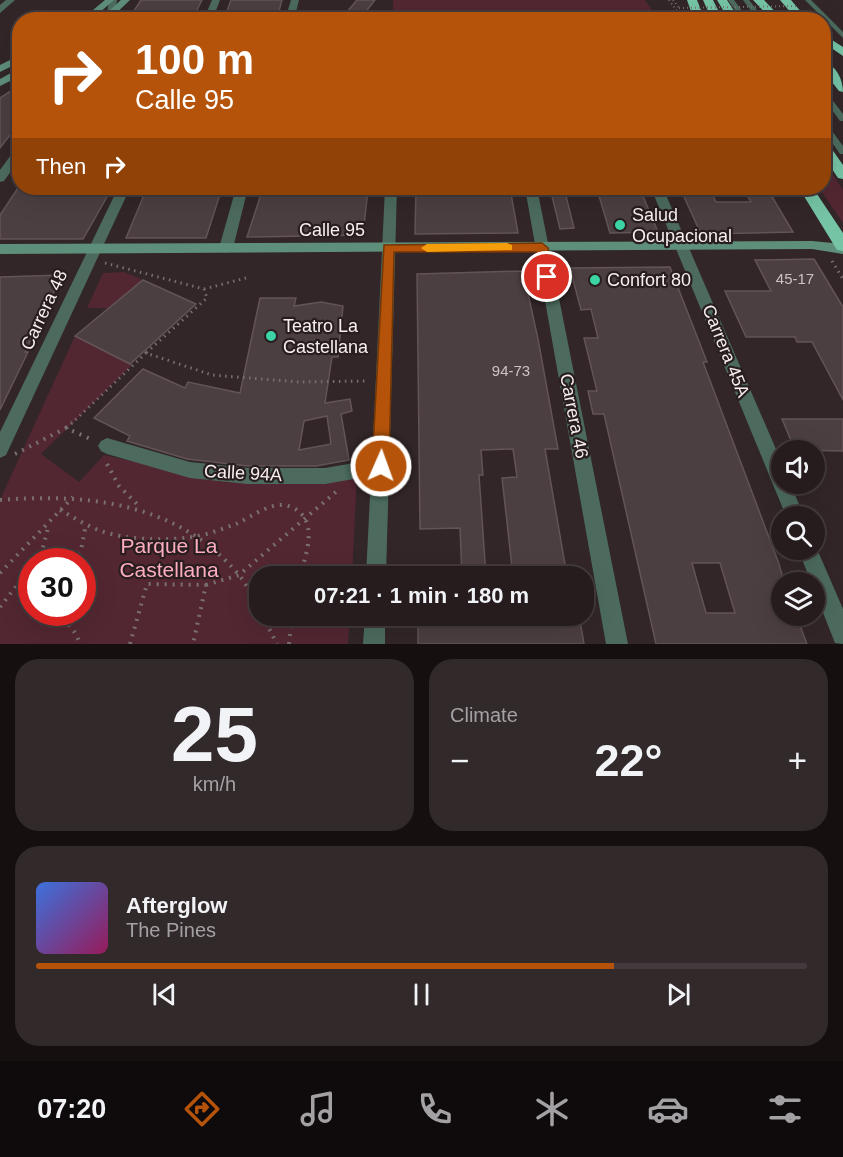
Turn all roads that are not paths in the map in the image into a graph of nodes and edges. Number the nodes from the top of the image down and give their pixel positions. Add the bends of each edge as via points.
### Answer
1 (11, 0) edge
2 (112, 0) edge
3 (126, 0) edge
4 (746, 0) edge
5 (758, 0) edge
6 (771, 0) edge
7 (785, 0) edge
8 (808, 0) edge
9 (0, 10) edge
10 (96, 12) edge
11 (115, 12) edge
12 (756, 12) edge
13 (770, 12) edge
14 (781, 12) edge
15 (796, 12) edge
16 (820, 12) edge
17 (831, 24) edge
18 (843, 36) edge
19 (831, 44) edge
20 (843, 53) edge
21 (831, 73) edge
22 (843, 87) edge
23 (831, 104) edge
24 (843, 119) edge
25 (831, 136) edge
26 (843, 152) edge
27 (831, 158) edge
28 (12, 161) edge
29 (843, 175) edge
30 (0, 178) edge
31 (121, 195) edge
32 (240, 195) edge
33 (391, 195) edge
34 (532, 195) edge
35 (660, 195) edge
36 (810, 195) edge
37 (833, 231) junction
38 (0, 241) edge
39 (681, 242) junction
40 (541, 243) junction
41 (227, 244) junction
42 (388, 244) junction
43 (843, 247) edge
44 (0, 249) edge
45 (98, 250) junction
46 (107, 446) road end
47 (4, 454) edge
48 (381, 466) junction
49 (791, 506) edge
50 (812, 560) edge
51 (376, 566) edge
52 (375, 626) edge
53 (843, 635) edge
54 (374, 644) edge
55 (617, 644) edge

1 - 9 street
2 - 10 street
3 - 11 street
4 - 12 lane
5 - 13 highway
6 - 14 highway
7 - 15 highway
8 - 16 lane
17 - 18 lane
19 - 20 highway
21 - 22 highway
23 - 24 lane
25 - 26 lane
27 - 29 highway
28 - 30 street
31 - 45 street, Carrera 48
32 - 41 street
33 - 42 street
34 - 40 street, Carrera 46
35 - 39 street, Carrera 45A
36 - 37 highway
37 - 39 street, Calle 95 via 817,237
37 - 43 highway
38 - 45 street, Calle 95
39 - 40 street, Calle 95
39 - 43 street, Calle 95
39 - 49 street, Carrera 45A
40 - 42 street, Calle 95
40 - 55 street, Carrera 46
41 - 42 street, Calle 95
41 - 45 street, Calle 95
42 - 48 street
44 - 45 street, Calle 95
45 - 47 street, Carrera 48
46 - 48 street, Calle 94A via 190,470 248,476 326,476
48 - 51 street
50 - 53 street
52 - 54 street

